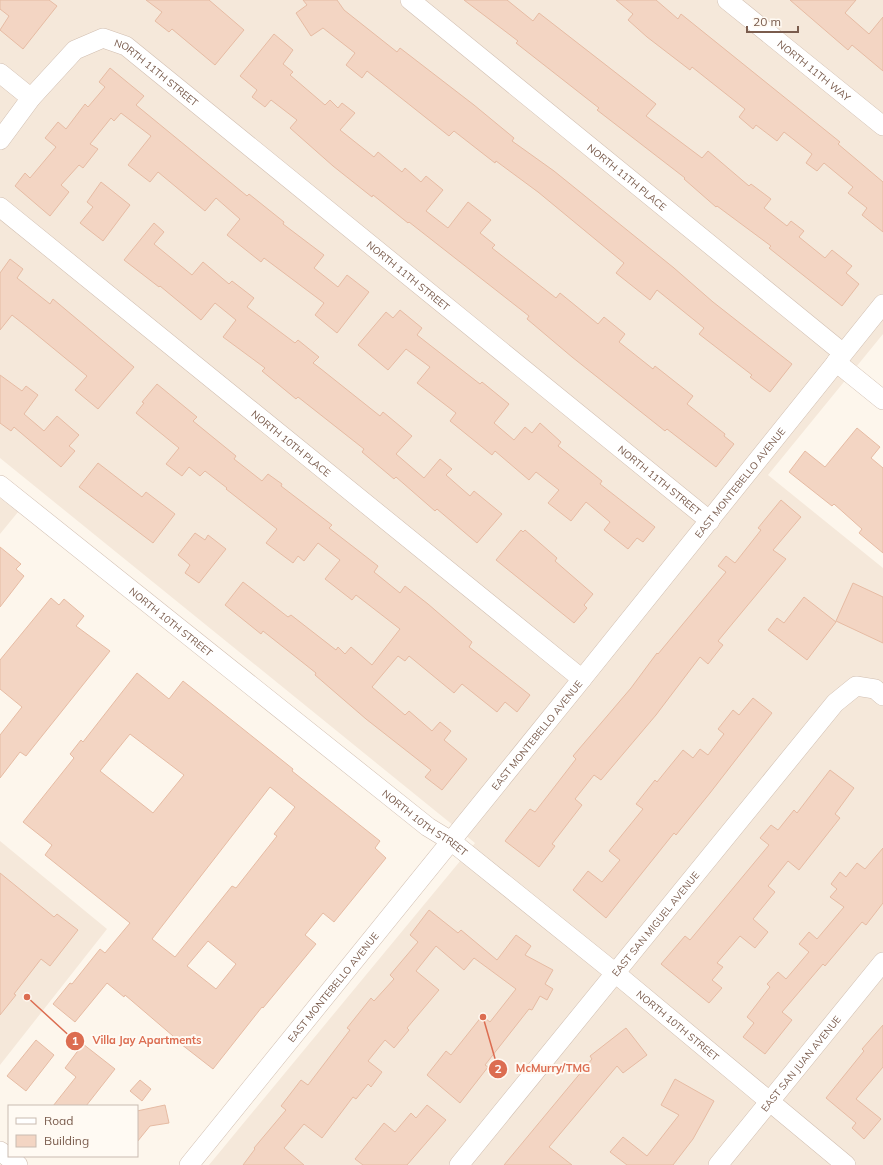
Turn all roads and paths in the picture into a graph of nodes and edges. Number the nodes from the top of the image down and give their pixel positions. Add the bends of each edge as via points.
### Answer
1 (410, 0) edge
2 (727, 0) edge
3 (0, 73) edge
4 (31, 98) junction
5 (883, 126) edge
6 (0, 140) edge
7 (0, 207) edge
8 (883, 304) edge
9 (840, 358) junction
10 (883, 400) edge
11 (0, 485) edge
12 (710, 521) junction
13 (582, 680) junction
14 (883, 696) edge
15 (451, 842) junction
16 (883, 962) edge
17 (614, 972) junction
18 (769, 1102) junction
19 (0, 1151) edge
20 (18, 1165) edge
21 (189, 1165) edge
22 (459, 1165) edge
23 (718, 1165) edge
24 (846, 1165) edge

1 - 9 street, NORTH 11TH PLACE
2 - 5 street, NORTH 11TH WAY
3 - 4 street
4 - 6 street
4 - 12 street, NORTH 11TH STREET via 75,50 103,38 126,46
7 - 13 street, NORTH 10TH PLACE
8 - 9 street, EAST MONTEBELLO AVENUE
9 - 10 street, NORTH 11TH PLACE
9 - 12 street, EAST MONTEBELLO AVENUE
11 - 15 street, NORTH 10TH STREET
12 - 13 street, EAST MONTEBELLO AVENUE
13 - 15 street, EAST MONTEBELLO AVENUE
14 - 17 street, EAST SAN MIGUEL AVENUE via 875,689 856,686 834,703
15 - 17 street, NORTH 10TH STREET
15 - 21 street, EAST MONTEBELLO AVENUE
16 - 18 street, EAST SAN JUAN AVENUE
17 - 18 street, NORTH 10TH STREET
17 - 22 street, EAST SAN MIGUEL AVENUE
18 - 23 street, EAST SAN JUAN AVENUE
18 - 24 street, NORTH 10TH STREET
19 - 20 street

